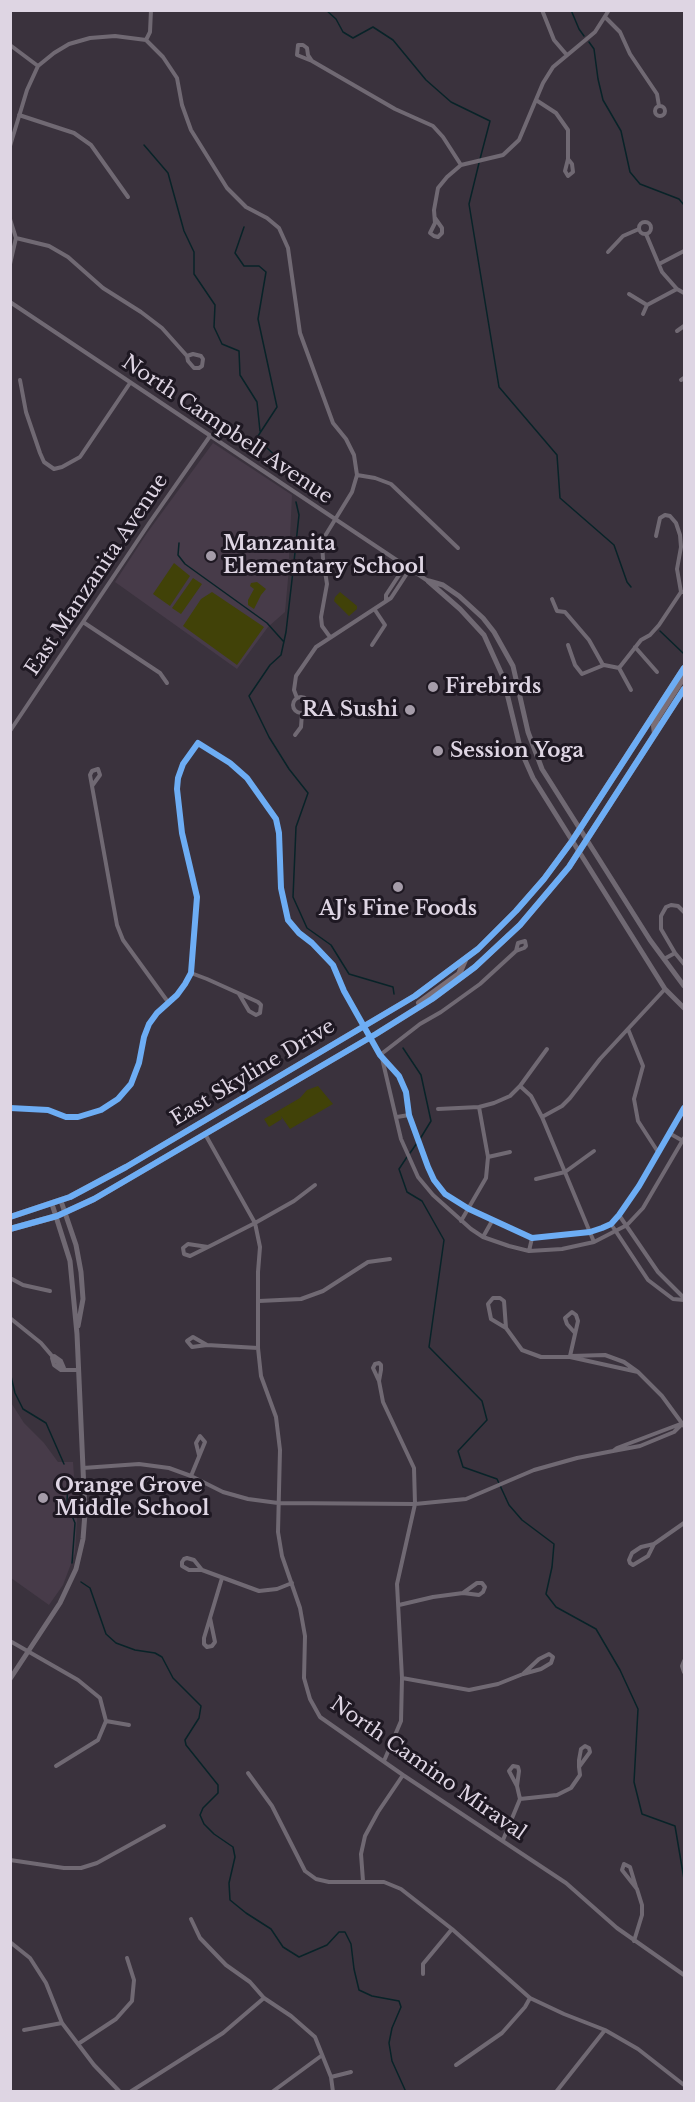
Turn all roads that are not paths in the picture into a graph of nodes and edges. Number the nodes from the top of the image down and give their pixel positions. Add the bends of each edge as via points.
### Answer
1 (151, 10) edge
2 (542, 10) edge
3 (609, 10) edge
4 (606, 18) junction
5 (146, 40) junction
6 (10, 45) edge
7 (566, 54) junction
8 (312, 61) junction
9 (38, 66) junction
10 (536, 100) junction
11 (659, 106) dead end
12 (19, 115) junction
13 (10, 146) edge
14 (568, 159) dead end
15 (461, 165) junction
16 (128, 197) dead end
17 (435, 218) junction
18 (10, 219) edge
19 (639, 229) junction
20 (646, 234) junction
21 (16, 238) junction
22 (684, 251) edge
23 (609, 252) dead end
24 (10, 264) edge
25 (659, 264) junction
26 (677, 289) junction
27 (684, 293) edge
28 (629, 294) dead end
29 (10, 302) edge
30 (647, 305) junction
31 (643, 314) dead end
32 (684, 326) edge
33 (678, 331) dead end
34 (187, 356) junction
35 (20, 380) dead end
36 (130, 383) junction
37 (210, 436) junction
38 (49, 466) junction
39 (47, 472) dead end
40 (357, 475) junction
41 (336, 520) junction
42 (656, 536) dead end
43 (458, 548) dead end
44 (683, 548) edge
45 (405, 566) junction
46 (410, 569) junction
47 (428, 581) junction
48 (683, 592) edge
49 (552, 599) dead end
50 (386, 601) junction
51 (375, 610) junction
52 (83, 622) junction
53 (330, 637) junction
54 (372, 645) dead end
55 (568, 645) dead end
56 (635, 647) junction
57 (603, 665) junction
58 (619, 668) junction
59 (684, 668) edge
60 (657, 672) dead end
61 (684, 677) edge
62 (167, 683) dead end
63 (684, 688) edge
64 (631, 690) dead end
65 (297, 698) junction
66 (302, 713) junction
67 (10, 731) edge
68 (655, 734) junction
69 (295, 735) dead end
70 (92, 786) dead end
71 (579, 828) junction
72 (586, 840) junction
73 (572, 841) junction
74 (579, 852) junction
75 (684, 912) edge
76 (516, 951) dead end
77 (675, 953) junction
78 (664, 959) junction
79 (465, 960) junction
80 (684, 964) edge
81 (191, 973) junction
82 (684, 986) edge
83 (666, 988) junction
84 (239, 994) junction
85 (168, 1002) junction
86 (684, 1008) edge
87 (397, 1021) junction
88 (364, 1026) junction
89 (628, 1029) junction
90 (370, 1037) junction
91 (547, 1049) dead end
92 (381, 1056) junction
93 (289, 1071) junction
94 (520, 1086) junction
95 (479, 1107) junction
96 (10, 1108) edge
97 (684, 1108) edge
98 (438, 1109) dead end
99 (240, 1114) junction
100 (409, 1115) junction
101 (397, 1117) junction
102 (542, 1117) junction
103 (669, 1133) junction
104 (205, 1134) junction
105 (684, 1140) edge
106 (594, 1151) dead end
107 (510, 1152) dead end
108 (658, 1152) junction
109 (488, 1157) junction
110 (565, 1172) junction
111 (536, 1179) dead end
112 (315, 1185) dead end
113 (61, 1201) junction
114 (52, 1204) junction
115 (469, 1209) junction
116 (65, 1212) junction
117 (620, 1215) junction
118 (57, 1216) junction
119 (10, 1217) edge
120 (461, 1221) junction
121 (492, 1221) junction
122 (255, 1223) junction
123 (611, 1224) junction
124 (627, 1225) junction
125 (10, 1229) edge
126 (615, 1231) junction
127 (590, 1232) junction
128 (483, 1237) junction
129 (532, 1238) junction
130 (594, 1242) junction
131 (208, 1247) junction
132 (530, 1251) junction
133 (390, 1259) dead end
134 (10, 1278) edge
135 (50, 1291) dead end
136 (684, 1298) edge
137 (259, 1301) junction
138 (10, 1318) edge
139 (506, 1328) junction
140 (575, 1333) junction
141 (77, 1334) junction
142 (207, 1345) dead end
143 (258, 1348) junction
144 (51, 1355) junction
145 (570, 1356) junction
146 (64, 1370) junction
147 (79, 1370) junction
148 (638, 1372) junction
149 (379, 1381) dead end
150 (684, 1424) edge
151 (199, 1455) dead end
152 (83, 1468) junction
153 (191, 1476) junction
154 (278, 1503) junction
155 (415, 1504) junction
156 (684, 1523) edge
157 (654, 1544) junction
158 (202, 1570) junction
159 (222, 1578) junction
160 (292, 1584) junction
161 (463, 1593) junction
162 (399, 1605) junction
163 (210, 1618) junction
164 (10, 1641) edge
165 (28, 1652) junction
166 (684, 1661) edge
167 (684, 1672) edge
168 (523, 1674) junction
169 (402, 1678) junction
170 (10, 1679) edge
171 (106, 1721) junction
172 (129, 1725) dead end
173 (384, 1761) junction
174 (56, 1766) dead end
175 (579, 1767) junction
176 (249, 1773) dead end
177 (403, 1775) junction
178 (517, 1786) junction
179 (520, 1799) junction
180 (164, 1826) dead end
181 (503, 1840) junction
182 (10, 1860) edge
183 (363, 1881) junction
184 (636, 1887) junction
185 (191, 1919) dead end
186 (452, 1929) junction
187 (634, 1941) junction
188 (10, 1942) edge
189 (127, 1958) dead end
190 (423, 1974) dead end
191 (684, 1975) edge
192 (264, 1998) junction
193 (530, 1998) junction
194 (62, 2023) junction
195 (24, 2030) dead end
196 (604, 2030) junction
197 (78, 2044) junction
198 (321, 2056) junction
199 (456, 2065) dead end
200 (351, 2072) dead end
201 (331, 2077) junction
202 (684, 2085) edge
203 (120, 2091) edge
204 (130, 2091) edge
205 (272, 2091) edge
206 (333, 2091) edge
207 (556, 2091) edge

1 - 5 street
2 - 7 street via 554,40
3 - 4 street
4 - 7 street via 595,32
4 - 11 street via 620,32 657,94
5 - 9 street via 90,38 69,44
5 - 40 street via 177,78 191,130 233,196 279,228 288,248 300,333 333,423 354,455
6 - 9 street
7 - 10 street via 553,67
8 - 8 street via 308,48 298,45 297,55
8 - 15 street via 395,109 433,126
9 - 12 street
10 - 14 street via 565,124
10 - 15 street via 519,141 503,155
12 - 13 street
12 - 16 street via 74,133 90,145
15 - 17 street via 438,188
17 - 17 street via 430,233 438,237 442,228
18 - 21 street
19 - 20 street
19 - 20 street via 641,224 648,223 651,228
19 - 23 street via 623,236
20 - 25 street
21 - 24 street
21 - 34 street via 49,246 68,257 103,288 162,328
22 - 25 street
25 - 26 street
26 - 27 street
26 - 30 street
28 - 30 street
29 - 36 street, North Campbell Avenue
30 - 31 street
32 - 33 street
34 - 34 street via 194,368 202,366 201,356
35 - 38 street via 26,412 40,453
36 - 37 street, North Campbell Avenue
36 - 38 street via 80,457 62,467
37 - 41 street, North Campbell Avenue
37 - 52 street, East Manzanita Avenue
38 - 39 street
40 - 41 street
40 - 43 street via 391,484
41 - 45 street, North Campbell Avenue
41 - 53 street via 322,543 327,584 321,617
42 - 44 street via 660,518 670,516
44 - 48 street via 677,568
45 - 46 street, North Campbell Avenue
45 - 50 street
46 - 47 street, North Campbell Avenue
46 - 50 street
47 - 71 main road, North Campbell Avenue via 459,596 494,632 513,666 534,751
47 - 73 main road, North Campbell Avenue via 484,635 503,677 532,778
48 - 56 street via 659,625
49 - 57 street via 557,612 565,612 589,640
50 - 51 street
51 - 53 street
51 - 54 street via 385,625
52 - 62 street via 160,673
52 - 67 street, East Manzanita Avenue
53 - 65 street via 316,646 296,676
55 - 57 street via 582,674
56 - 58 street
56 - 60 street
57 - 58 street
58 - 64 street
59 - 71 main road, East Skyline Drive
61 - 68 main road via 657,719
63 - 68 main road, East Skyline Drive
65 - 66 street via 293,708
65 - 66 street via 308,702 308,709
66 - 69 street via 301,727
68 - 72 main road, East Skyline Drive
70 - 85 street via 117,925 123,940
71 - 72 main road, North Campbell Avenue
71 - 73 main road, East Skyline Drive
72 - 74 main road, East Skyline Drive
72 - 78 main road, North Campbell Avenue
73 - 74 main road, North Campbell Avenue
73 - 79 main road, East Skyline Drive via 516,911
74 - 83 main road, North Campbell Avenue
74 - 87 main road, East Skyline Drive via 537,907 504,941 452,985
75 - 77 street via 671,905 660,918 661,929
76 - 92 street via 480,984
77 - 78 street
77 - 80 street
78 - 82 main road, North Campbell Avenue
79 - 87 main road via 459,974
79 - 88 main road, East Skyline Drive via 431,986
81 - 84 street
81 - 85 street
81 - 88 street via 197,897 182,833 177,789 183,764 198,743 247,778 276,819 281,888 288,920 333,965
83 - 86 main road, North Campbell Avenue
83 - 89 street
84 - 84 street via 249,1011 260,1013 258,1002
85 - 96 street via 149,1024 131,1084 118,1099 101,1110 78,1117 48,1110
87 - 90 main road, East Skyline Drive
88 - 90 street
88 - 93 main road, East Skyline Drive
89 - 102 street via 570,1098
89 - 108 street via 643,1066 634,1099 638,1121
90 - 92 street
90 - 99 main road, East Skyline Drive
91 - 94 street
92 - 100 street via 399,1076
92 - 101 street
93 - 99 main road via 240,1104
93 - 113 main road, East Skyline Drive via 117,1173
94 - 95 street via 510,1096
94 - 102 street via 531,1096
95 - 98 street
95 - 109 street
97 - 103 street
99 - 104 main road, East Skyline Drive
100 - 101 street
100 - 115 street via 434,1180 445,1194
101 - 120 street via 401,1139 418,1177
102 - 110 street
103 - 105 street
103 - 108 street
104 - 116 main road, East Skyline Drive
104 - 122 street, North Camino Miraval
105 - 124 street via 643,1208
106 - 110 street
107 - 109 street
108 - 117 street
109 - 115 street via 486,1178
110 - 111 street
110 - 127 street
112 - 122 street
113 - 114 main road, East Skyline Drive
113 - 116 main road
114 - 118 main road
114 - 119 main road, East Skyline Drive
115 - 120 street
115 - 121 street
116 - 118 main road, East Skyline Drive
116 - 141 main road via 81,1272 83,1299
117 - 123 street
117 - 124 street
118 - 125 main road, East Skyline Drive
118 - 141 main road via 70,1262
120 - 128 street
121 - 128 street
121 - 129 street
122 - 131 street
122 - 137 street, North Camino Miraval via 260,1247
123 - 126 street
123 - 127 street
124 - 126 street
124 - 136 street via 658,1272
126 - 130 street
126 - 136 street via 648,1280 673,1299
127 - 129 street
127 - 130 street
128 - 132 street
129 - 132 street
130 - 132 street
131 - 131 street via 188,1244 183,1254 190,1256
133 - 137 street via 368,1262 323,1291 301,1299
134 - 135 street
137 - 143 street, North Camino Miraval
138 - 144 street
139 - 139 street via 504,1301 493,1298 488,1304 491,1319
139 - 145 street via 522,1350 542,1357
140 - 140 street via 578,1321 572,1312 565,1318
140 - 145 street
141 - 147 main road
142 - 143 street
143 - 154 street, North Camino Miraval via 261,1376 276,1417 280,1450
144 - 146 street via 56,1366
144 - 146 street via 61,1361
145 - 148 street
145 - 148 street via 605,1354
146 - 147 street
147 - 152 main road
148 - 150 street
149 - 155 street via 383,1402 414,1468
150 - 155 street via 640,1446 534,1470 466,1499
151 - 153 street
152 - 153 street via 141,1465 169,1468
152 - 165 main road via 85,1513 76,1569 60,1603
153 - 154 street via 223,1492
154 - 155 street
154 - 160 street, North Camino Miraval via 282,1556
155 - 162 street via 397,1584
156 - 157 street
157 - 157 street via 632,1553 630,1563 648,1556
158 - 158 street via 182,1566 184,1558 194,1560
158 - 159 street
159 - 160 street via 259,1591
159 - 163 street
160 - 173 street, North Camino Miraval via 305,1636 304,1678 310,1699 320,1718
161 - 161 street via 477,1582 484,1585 481,1594
161 - 162 street
162 - 169 street
163 - 163 street via 215,1642 207,1647 204,1638
164 - 165 street
165 - 170 main road
165 - 171 street via 78,1680 100,1698
166 - 167 street
168 - 168 street via 539,1659 549,1654 553,1657 541,1669
168 - 169 street via 469,1690
169 - 173 street via 401,1721
171 - 172 street
171 - 174 street via 98,1740
173 - 177 street, North Camino Miraval
175 - 175 street via 581,1749 585,1746 590,1752
175 - 179 street via 580,1775 571,1788 557,1795
176 - 183 street via 272,1806 305,1871 329,1882
177 - 181 street, North Camino Miraval
177 - 183 street via 365,1836 361,1854
178 - 178 street via 519,1771 513,1766 509,1771
178 - 179 street
179 - 181 street
180 - 182 street via 81,1868
181 - 187 street, North Camino Miraval via 573,1888
183 - 186 street via 384,1882 401,1889
184 - 184 street via 630,1867 624,1864 622,1870
184 - 187 street via 642,1908
185 - 192 street via 200,1938
186 - 190 street via 423,1964
186 - 193 street
187 - 191 street, North Camino Miraval
188 - 194 street via 36,1966
189 - 197 street via 134,1980 132,2001 116,2019
192 - 198 street via 315,2037
192 - 204 street via 223,2033
193 - 196 street
193 - 199 street via 502,2033
194 - 195 street
194 - 197 street
196 - 202 street via 638,2049
196 - 207 street
197 - 203 street
198 - 201 street
198 - 205 street
200 - 201 street
201 - 206 street

